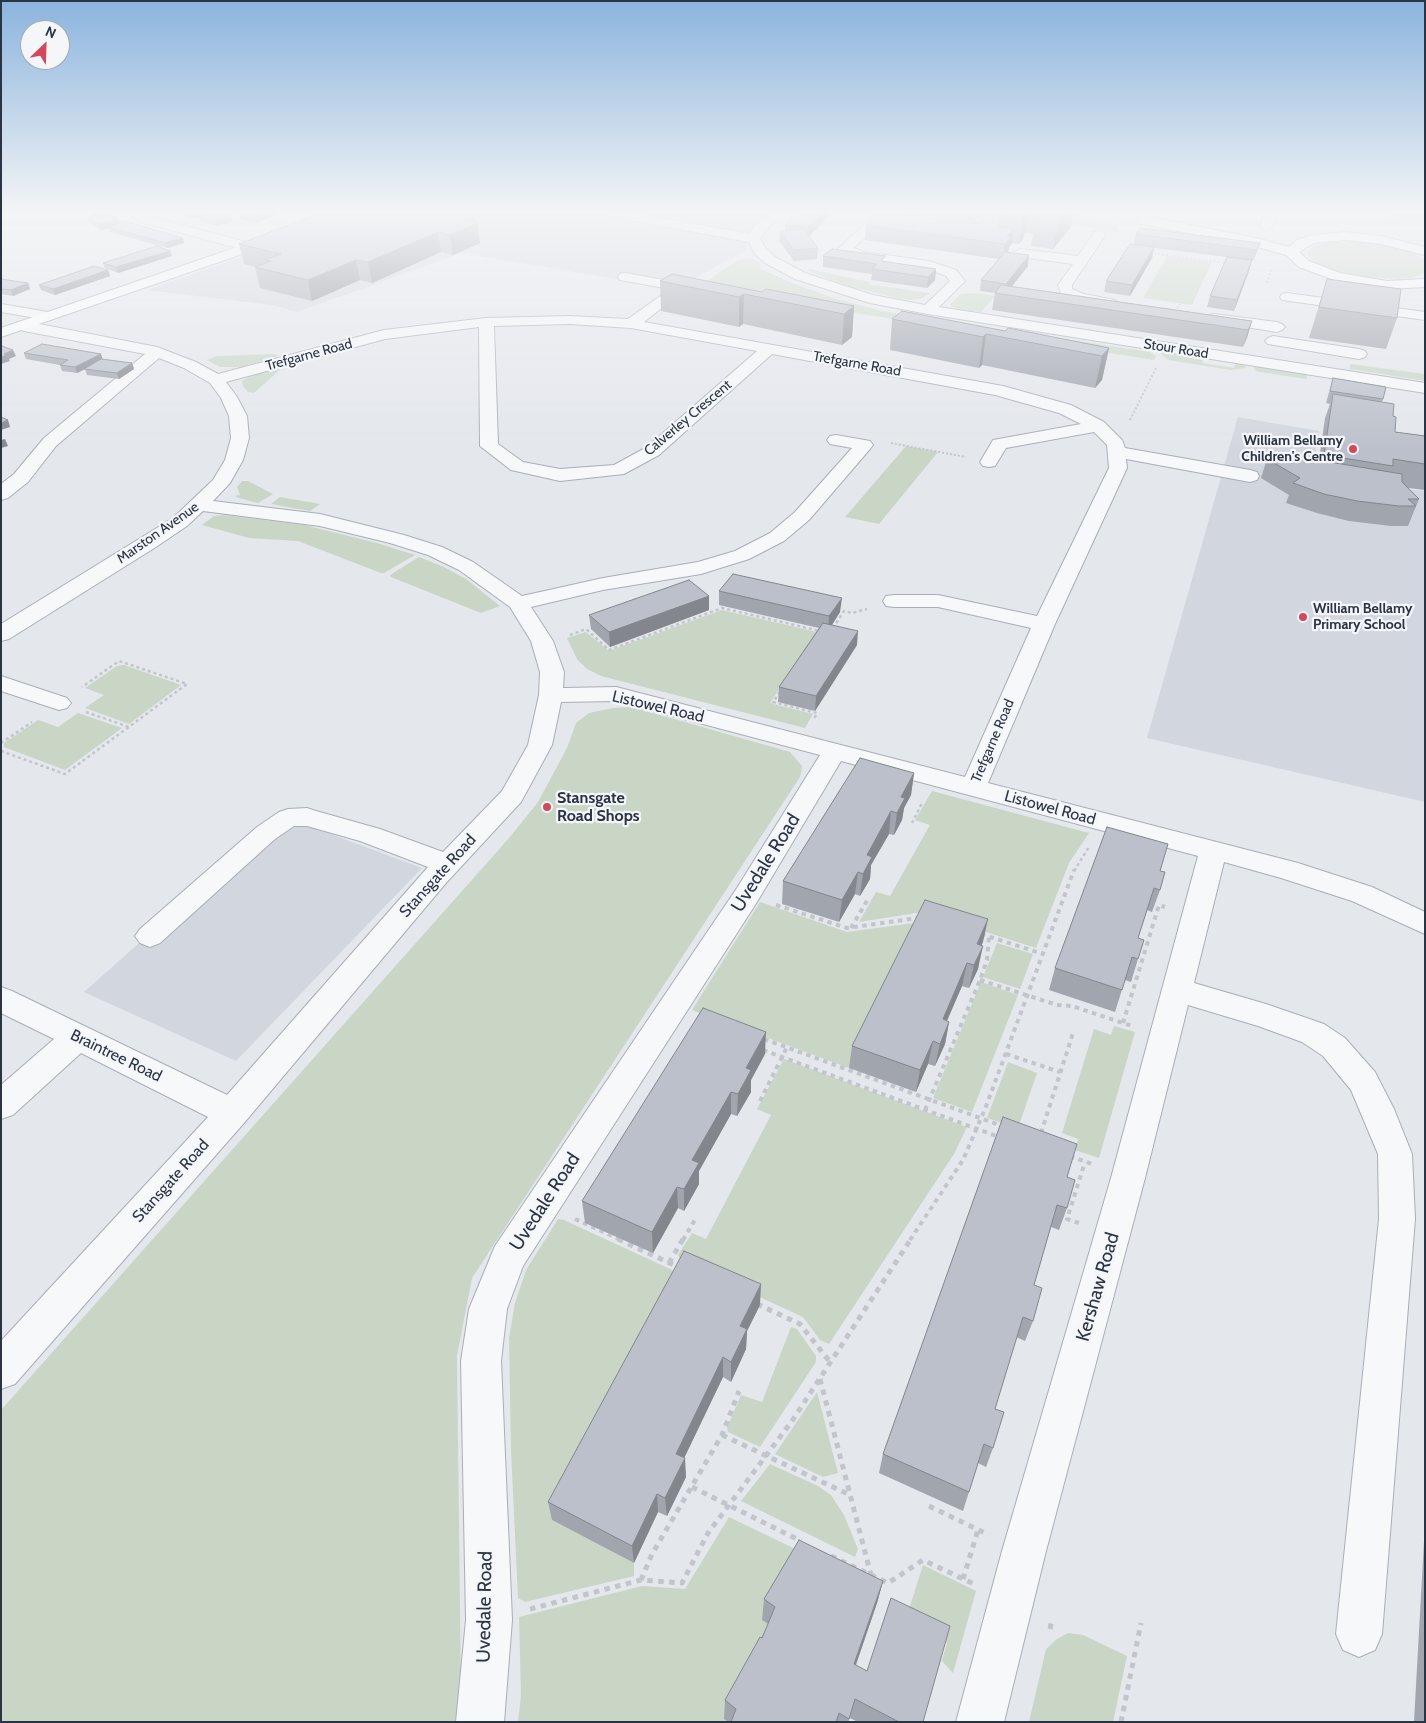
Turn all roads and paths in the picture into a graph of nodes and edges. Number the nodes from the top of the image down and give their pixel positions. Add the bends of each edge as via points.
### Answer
1 (124, 290) edge
2 (677, 290) edge
3 (844, 290) edge
4 (948, 290) edge
5 (1067, 290) edge
6 (1289, 290) edge
7 (1287, 297) junction
8 (1120, 304) edge
9 (1180, 304) dead end
10 (1, 308) edge
11 (1178, 308) edge
12 (928, 310) junction
13 (50, 316) junction
14 (1425, 316) edge
15 (1204, 317) edge
16 (486, 322) junction
17 (631, 324) junction
18 (24, 326) junction
19 (1, 333) edge
20 (1275, 334) junction
21 (770, 348) junction
22 (157, 352) junction
23 (1359, 354) edge
24 (1267, 363) junction
25 (1156, 368) dead end
26 (216, 380) junction
27 (1425, 388) edge
28 (1098, 426) junction
29 (836, 440) dead end
30 (864, 445) junction
31 (1117, 452) junction
32 (989, 462) joint
33 (1250, 476) dead end
34 (1, 494) edge
35 (199, 505) junction
36 (894, 601) joint
37 (518, 603) junction
38 (1044, 624) junction
39 (829, 633) edge
40 (1, 634) edge
41 (815, 639) edge
42 (543, 644) junction
43 (119, 661) dead end
44 (1, 683) edge
45 (784, 686) edge
46 (551, 695) junction
47 (59, 703) joint
48 (129, 727) junction
49 (799, 742) junction
50 (1, 751) edge
51 (834, 752) junction
52 (973, 788) junction
53 (1105, 823) junction
54 (1213, 851) junction
55 (447, 864) junction
56 (747, 895) junction
57 (868, 899) dead end
58 (927, 917) edge
59 (1425, 924) edge
60 (851, 928) junction
61 (980, 934) edge
62 (150, 936) dead end
63 (989, 937) junction
64 (1043, 954) junction
65 (980, 980) junction
66 (1178, 990) junction
67 (1028, 995) junction
68 (1, 999) edge
69 (1073, 1034) dead end
70 (77, 1038) junction
71 (761, 1038) edge
72 (1165, 1038) junction
73 (756, 1047) edge
74 (787, 1047) junction
75 (1006, 1054) junction
76 (782, 1057) junction
77 (1060, 1072) junction
78 (930, 1100) junction
79 (760, 1101) dead end
80 (1, 1104) edge
81 (925, 1110) junction
82 (232, 1113) junction
83 (981, 1118) junction
84 (1006, 1127) edge
85 (976, 1129) junction
86 (1040, 1135) edge
87 (1002, 1138) edge
88 (1061, 1153) edge
89 (1128, 1178) junction
90 (544, 1204) junction
91 (696, 1218) dead end
92 (669, 1263) junction
93 (686, 1271) edge
94 (748, 1300) edge
95 (830, 1362) junction
96 (1, 1370) edge
97 (820, 1378) junction
98 (739, 1391) dead end
99 (722, 1436) junction
100 (766, 1455) junction
101 (692, 1487) junction
102 (850, 1495) junction
103 (728, 1505) junction
104 (929, 1506) dead end
105 (978, 1530) junction
106 (809, 1545) edge
107 (1024, 1551) junction
108 (827, 1554) edge
109 (872, 1576) junction
110 (963, 1579) junction
111 (641, 1580) junction
112 (1011, 1602) junction
113 (1052, 1619) dead end
114 (489, 1620) junction
115 (1141, 1623) dead end
116 (1050, 1629) dead end
117 (1359, 1634) dead end
118 (480, 1722) edge
119 (980, 1722) edge
120 (1121, 1722) edge

1 - 13 main road
2 - 17 street
3 - 12 street, Stour Road
4 - 12 street
5 - 8 street via 1081,298
6 - 7 street
7 - 14 street
7 - 20 street
9 - 11 path
10 - 13 street
12 - 24 street, Stour Road
13 - 18 main road
15 - 20 street
16 - 17 street, Trefgarne Road via 570,320
16 - 21 street, Calverley Crescent via 489,446 516,466 560,475 618,470 653,451
16 - 26 street, Trefgarne Road via 384,335
17 - 21 street, Trefgarne Road
18 - 19 main road
18 - 22 street, Marston Avenue
20 - 23 street
20 - 24 street
21 - 28 street, Trefgarne Road via 997,390 1065,409
22 - 26 street, Marston Avenue
22 - 34 street via 63,431 21,478
24 - 27 street, Stour Road
25 - 28 path via 1131,420
26 - 35 street, Marston Avenue via 238,416 240,438 234,460 221,483
28 - 31 street, Trefgarne Road via 1116,444
28 - 32 street via 999,444
29 - 30 street
30 - 32 path via 869,439
30 - 37 street via 802,516 777,537 742,555 701,568 603,584
31 - 33 street
31 - 38 street, Trefgarne Road via 1118,468
35 - 37 street, Stansgate Road via 320,520 397,539 436,551 466,566
35 - 40 street, Marston Avenue via 149,543
36 - 38 street via 938,601
36 - 39 path via 852,613 844,612
37 - 42 street, Stansgate Road
38 - 52 street, Trefgarne Road
41 - 42 path via 820,631 722,608 610,650 586,629
42 - 46 street, Stansgate Road via 552,672
43 - 48 path via 187,684
44 - 47 street
45 - 49 path via 773,702 817,713
46 - 49 street, Listowel Road via 616,694
46 - 55 street, Stansgate Road via 540,746 512,796
47 - 48 path
48 - 50 path via 65,774
49 - 51 street, Listowel Road
51 - 52 street, Listowel Road
51 - 56 street, Uvedale Road
52 - 53 street, Listowel Road
53 - 54 street, Listowel Road
53 - 64 path via 1076,866
54 - 59 street, Listowel Road via 1288,870 1362,894
54 - 66 street, Kershaw Road
55 - 62 street via 370,835 307,817 288,818 266,833
55 - 82 street, Stansgate Road
56 - 60 path
56 - 90 street, Uvedale Road
57 - 60 path
58 - 60 path
61 - 63 path
63 - 64 path
63 - 65 path via 987,960
64 - 67 path
65 - 67 path
65 - 78 path
66 - 72 street, Kershaw Road
66 - 117 street via 1313,1033 1334,1047 1363,1081 1395,1154 1398,1219
67 - 72 path via 1057,1005 1072,1006
67 - 75 path
68 - 70 street, Braintree Road
69 - 77 path
70 - 80 street
70 - 82 street, Braintree Road
71 - 74 path
72 - 89 street, Kershaw Road
73 - 76 path
74 - 76 path
74 - 78 path
75 - 77 path
75 - 83 path
76 - 79 path
76 - 81 path
77 - 86 path
78 - 81 path
78 - 83 path
81 - 85 path
82 - 96 street, Stansgate Road
83 - 84 path
83 - 85 path
85 - 87 path
85 - 95 path via 963,1160
88 - 89 path
89 - 107 street, Kershaw Road
90 - 92 path
90 - 114 street, Uvedale Road via 508,1258 488,1309 482,1352
91 - 92 path
92 - 93 path
94 - 95 path via 800,1324
95 - 97 path
97 - 100 path
97 - 102 path
98 - 99 path
99 - 100 path
99 - 101 path
100 - 102 path
100 - 103 path
101 - 103 path
101 - 111 path via 652,1554
102 - 109 path
103 - 106 path
103 - 111 path via 708,1533 682,1583
104 - 105 path
105 - 107 path
105 - 110 path
107 - 112 street, Kershaw Road
108 - 109 path
109 - 110 path via 888,1583 923,1560
110 - 112 path
111 - 114 path
112 - 119 street, Kershaw Road
113 - 116 path
114 - 118 street, Uvedale Road
115 - 120 path

